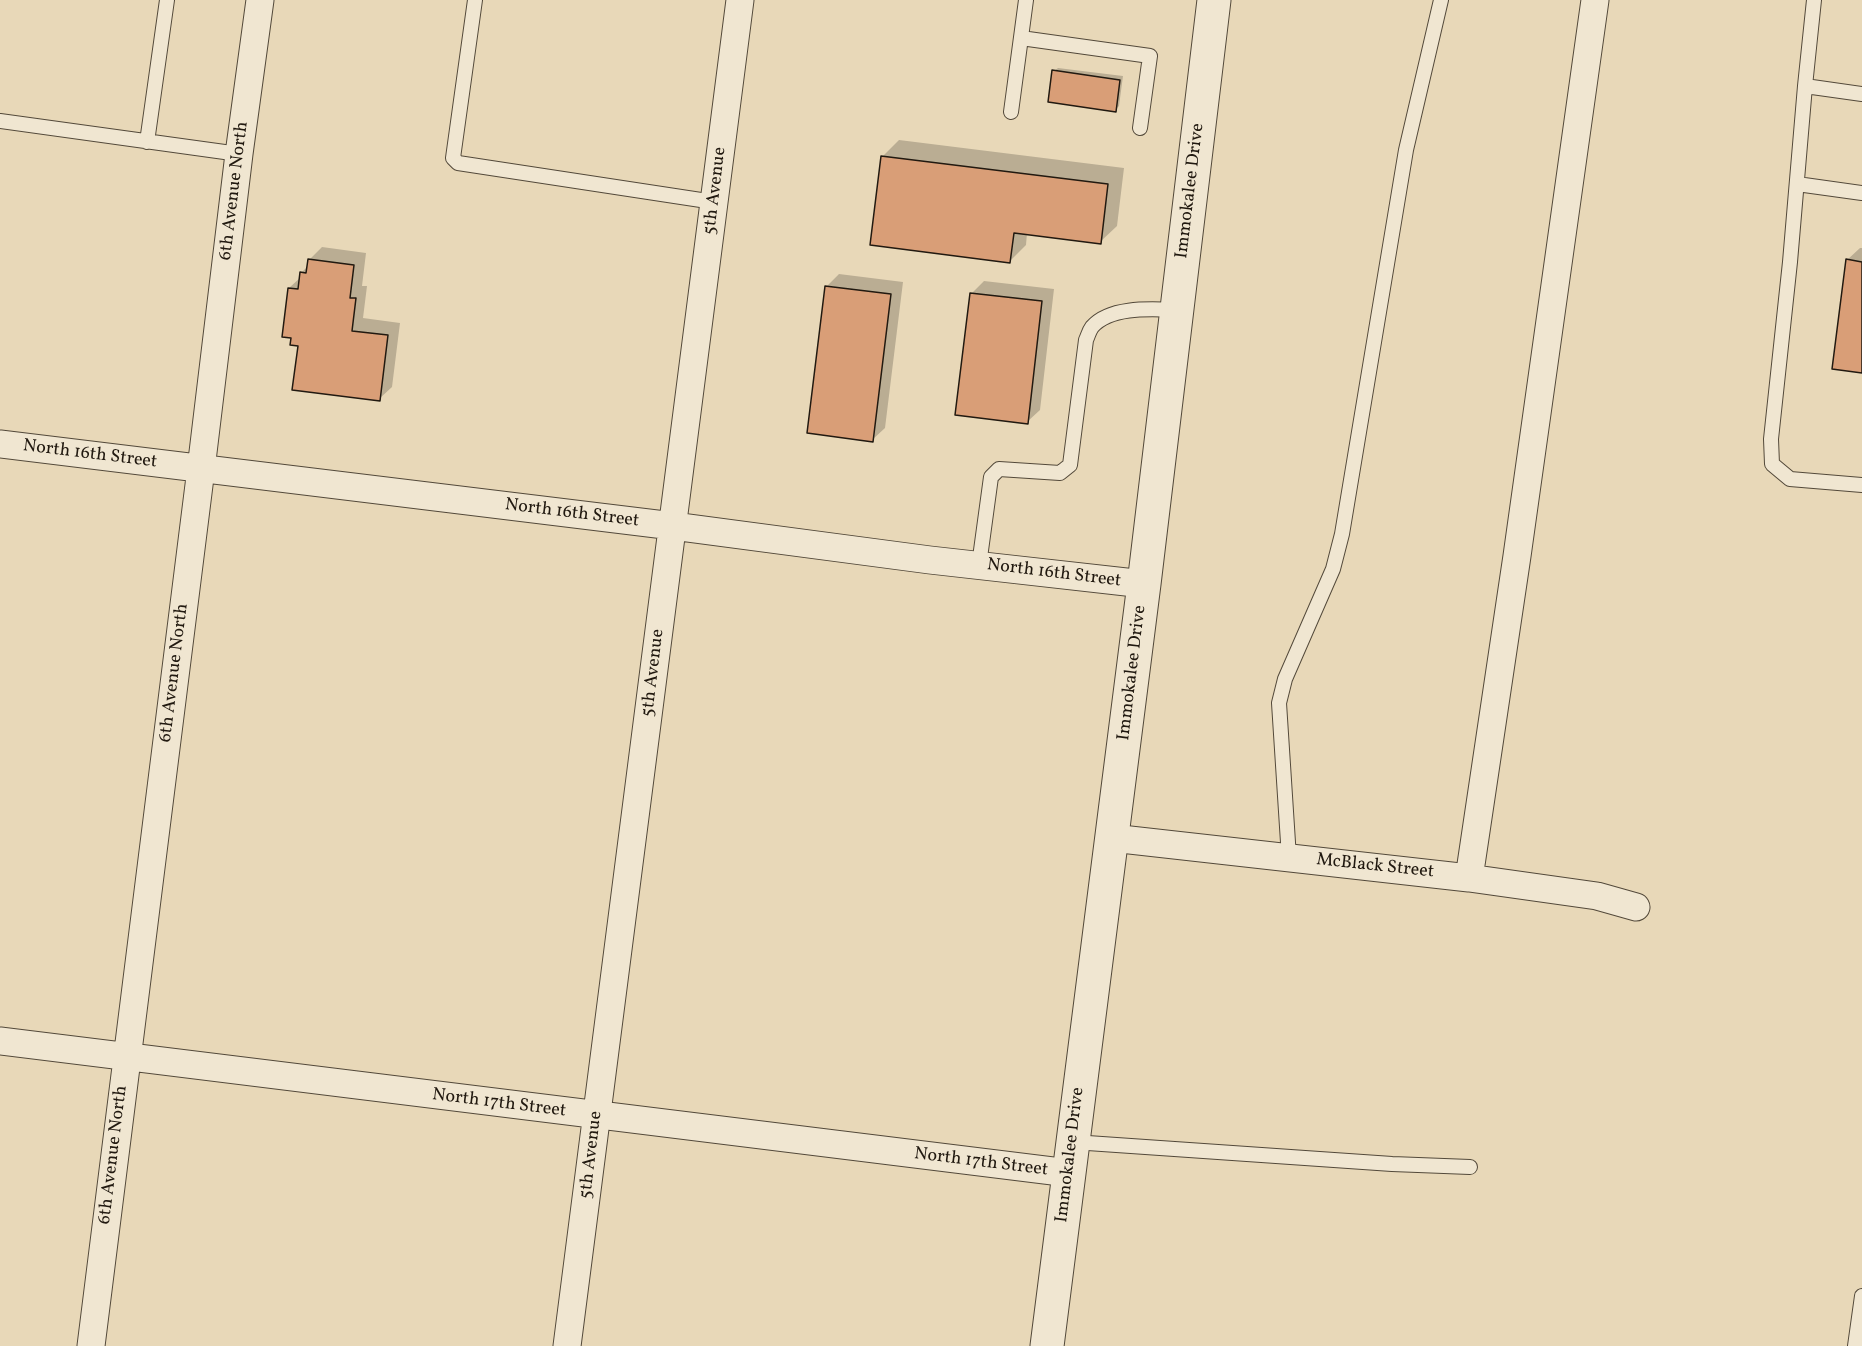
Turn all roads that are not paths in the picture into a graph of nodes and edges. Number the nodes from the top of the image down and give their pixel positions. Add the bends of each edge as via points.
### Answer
1 (166, 0) edge
2 (260, 0) edge
3 (475, 0) edge
4 (740, 0) edge
5 (1026, 0) edge
6 (1214, 0) edge
7 (1441, 0) edge
8 (1595, 0) edge
9 (1814, 0) edge
10 (1021, 38) junction
11 (1805, 86) junction
12 (1862, 94) edge
13 (1011, 111) dead end
14 (0, 121) edge
15 (1140, 128) dead end
16 (147, 142) junction
17 (238, 154) junction
18 (1797, 184) junction
19 (1862, 193) edge
20 (714, 202) junction
21 (1177, 310) junction
22 (0, 444) edge
23 (201, 470) junction
24 (1862, 485) edge
25 (673, 526) junction
26 (979, 565) junction
27 (1144, 584) junction
28 (1112, 838) junction
29 (1289, 858) junction
30 (1469, 878) junction
31 (1636, 907) dead end
32 (0, 1041) edge
33 (126, 1057) junction
34 (597, 1116) junction
35 (1071, 1158) junction
36 (1470, 1167) dead end
37 (1862, 1296) edge
38 (91, 1346) edge
39 (567, 1346) edge
40 (1047, 1346) edge
41 (1855, 1346) edge

1 - 16 lane
2 - 17 street, 6th Avenue North
3 - 20 lane via 453,158 458,163
4 - 20 street, 5th Avenue
5 - 10 lane
6 - 21 street, Immokalee Drive
7 - 29 lane via 1406,150 1342,534 1333,569 1285,679 1279,703
8 - 30 street
9 - 11 lane
10 - 13 lane
10 - 15 lane via 1150,56
11 - 12 lane
11 - 18 lane
14 - 16 lane
16 - 17 lane
17 - 23 street, 6th Avenue North
18 - 19 lane
18 - 24 lane via 1771,439 1772,464 1790,479
20 - 25 street, 5th Avenue
21 - 26 lane via 1125,311 1103,318 1090,328 1070,465 1060,473 999,469 991,477
21 - 27 street, Immokalee Drive
22 - 23 street, North 16th Street
23 - 25 street, North 16th Street
23 - 33 street, 6th Avenue North
25 - 26 street, North 16th Street
25 - 34 street, 5th Avenue
26 - 27 street, North 16th Street
27 - 28 street, Immokalee Drive
28 - 29 street, McBlack Street
28 - 35 street, Immokalee Drive
29 - 30 street, McBlack Street
30 - 31 street, McBlack Street via 1597,896
32 - 33 street, North 17th Street
33 - 34 street, North 17th Street
33 - 38 street, 6th Avenue North
34 - 35 street, North 17th Street
34 - 39 street, 5th Avenue
35 - 36 lane
35 - 40 street, Immokalee Drive
37 - 41 lane

